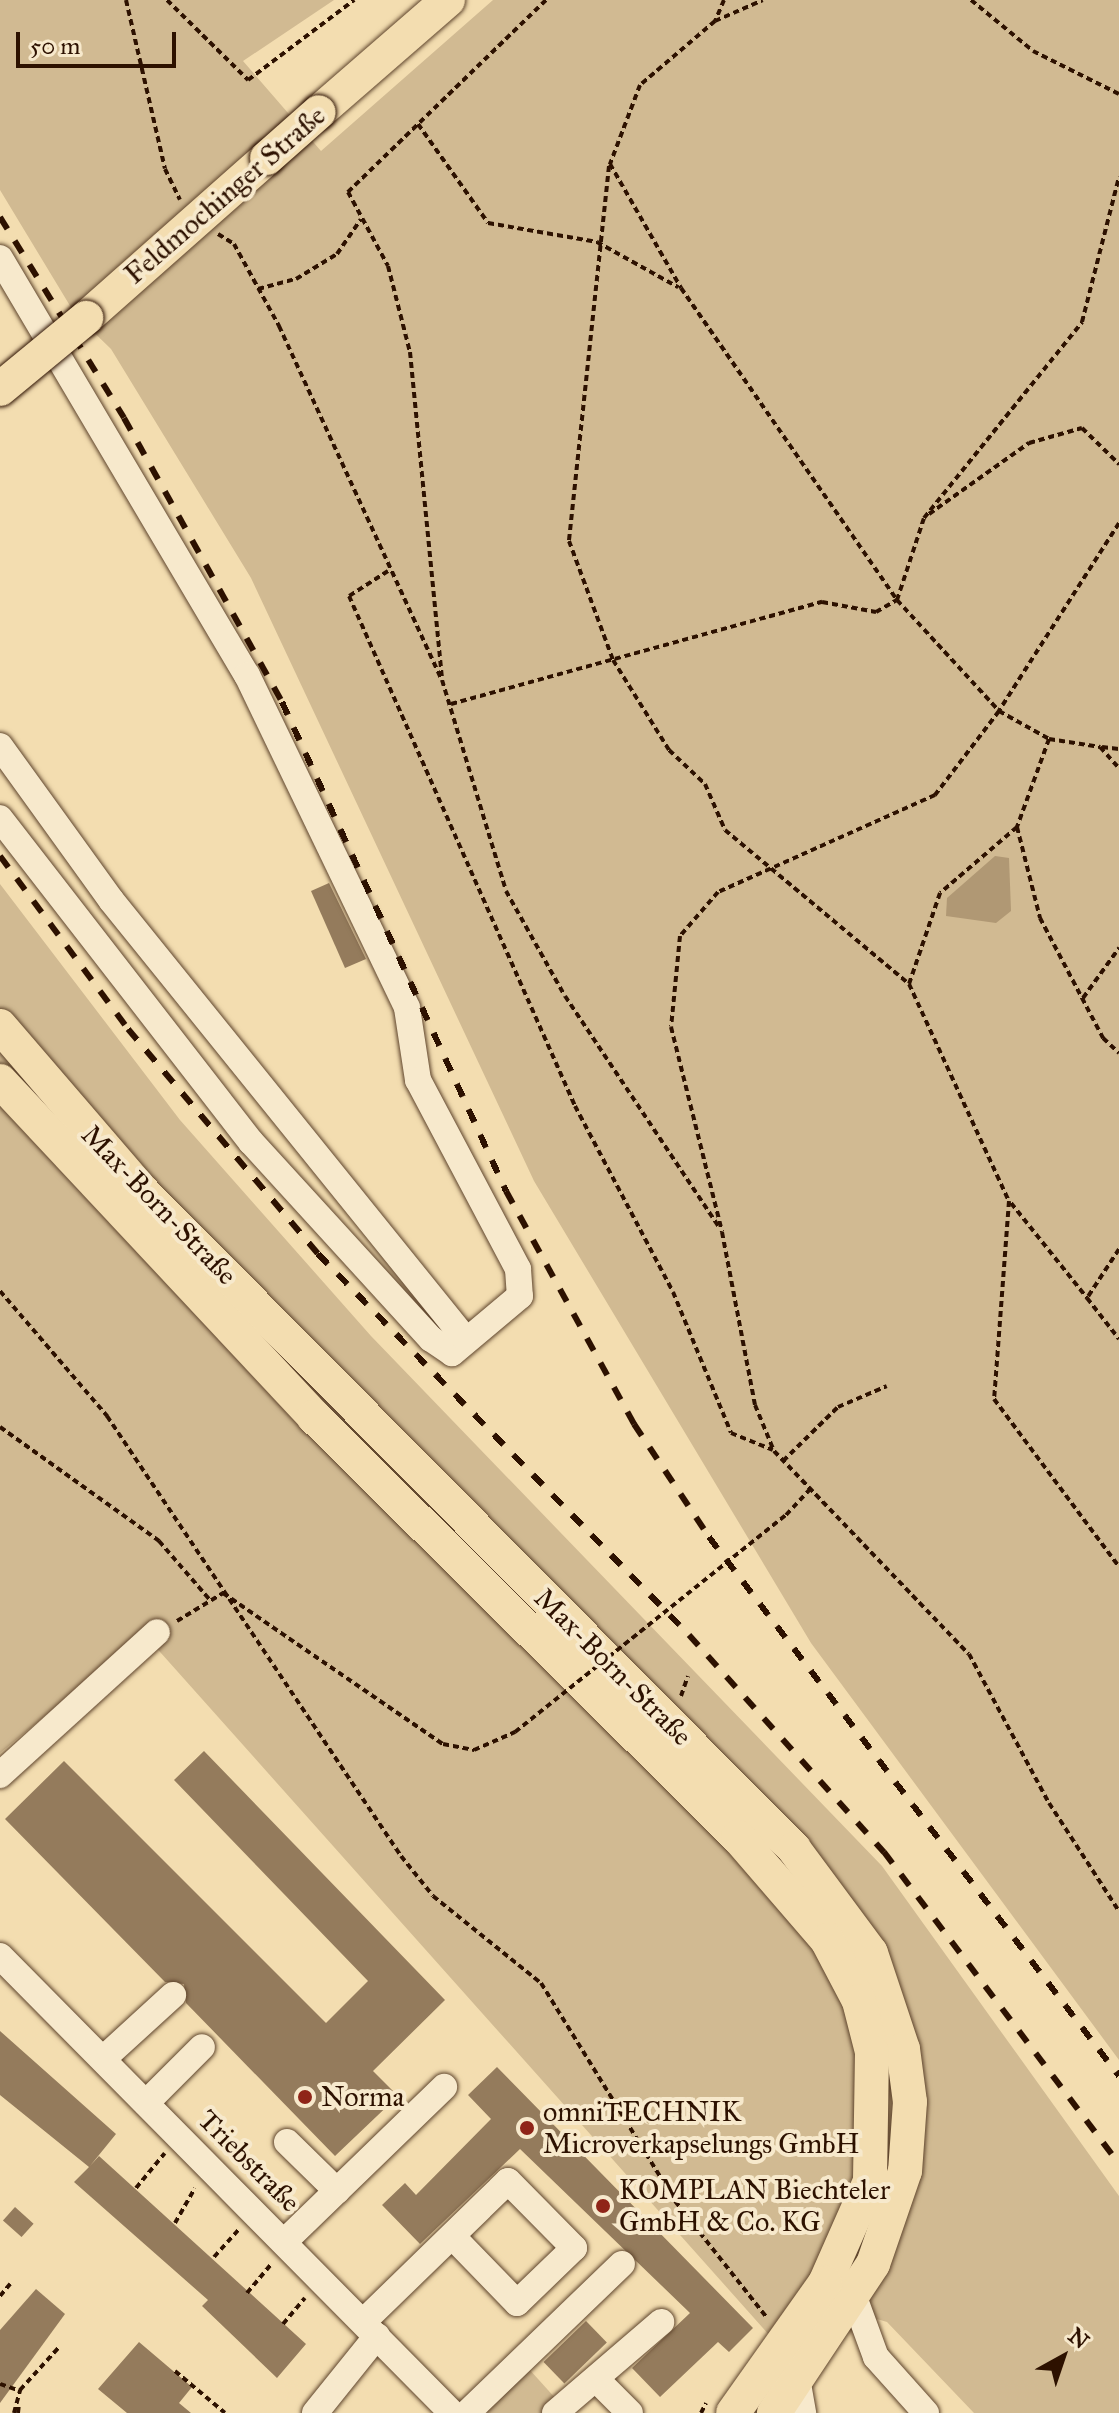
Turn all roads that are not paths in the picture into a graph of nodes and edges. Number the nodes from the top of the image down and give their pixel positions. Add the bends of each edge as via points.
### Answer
1 (448, 0) edge
2 (0, 258) edge
3 (0, 389) edge
4 (0, 746) edge
5 (0, 818) edge
6 (0, 1026) edge
7 (0, 1081) edge
8 (466, 1340) junction
9 (157, 1632) road end
10 (0, 1775) edge
11 (0, 1956) edge
12 (173, 1995) dead end
13 (202, 2047) dead end
14 (103, 2059) junction
15 (444, 2087) dead end
16 (146, 2103) junction
17 (287, 2142) dead end
18 (337, 2191) junction
19 (452, 2236) junction
20 (285, 2244) junction
21 (622, 2264) dead end
22 (854, 2297) junction
23 (661, 2322) dead end
24 (370, 2329) junction
25 (797, 2378) junction
26 (596, 2379) junction
27 (315, 2413) edge
28 (452, 2413) edge
29 (467, 2413) edge
30 (555, 2413) edge
31 (630, 2413) edge
32 (733, 2413) edge
33 (774, 2413) edge
34 (803, 2413) edge
35 (926, 2413) edge

1 - 3 main road, Feldmochinger Straße, bridge
2 - 8 street via 232,647 407,1008 418,1080 434,1100 523,1284 520,1296
4 - 8 street via 111,900
5 - 8 street via 182,1057 324,1224 431,1339 452,1353
6 - 22 main road, Max-Born-Straße via 143,1192 840,1903 889,1994 910,2102 897,2205
7 - 32 main road, Max-Born-Straße via 120,1216 738,1837 827,1940 859,2001 872,2052 870,2181 825,2283
9 - 10 street
11 - 14 street, Triebstraße
12 - 14 street
13 - 16 street
14 - 16 street, Triebstraße
15 - 18 street
16 - 20 street, Triebstraße
17 - 18 street
18 - 20 street
19 - 19 street via 508,2181 574,2248 517,2303
19 - 24 street
20 - 24 street, Triebstraße
21 - 29 street
22 - 25 main road, Max-Born-Straße
22 - 35 street via 876,2357
23 - 26 street
24 - 27 street
24 - 28 street, Triebstraße
25 - 33 main road, Max-Born-Straße
25 - 34 street
26 - 30 street
26 - 31 street

